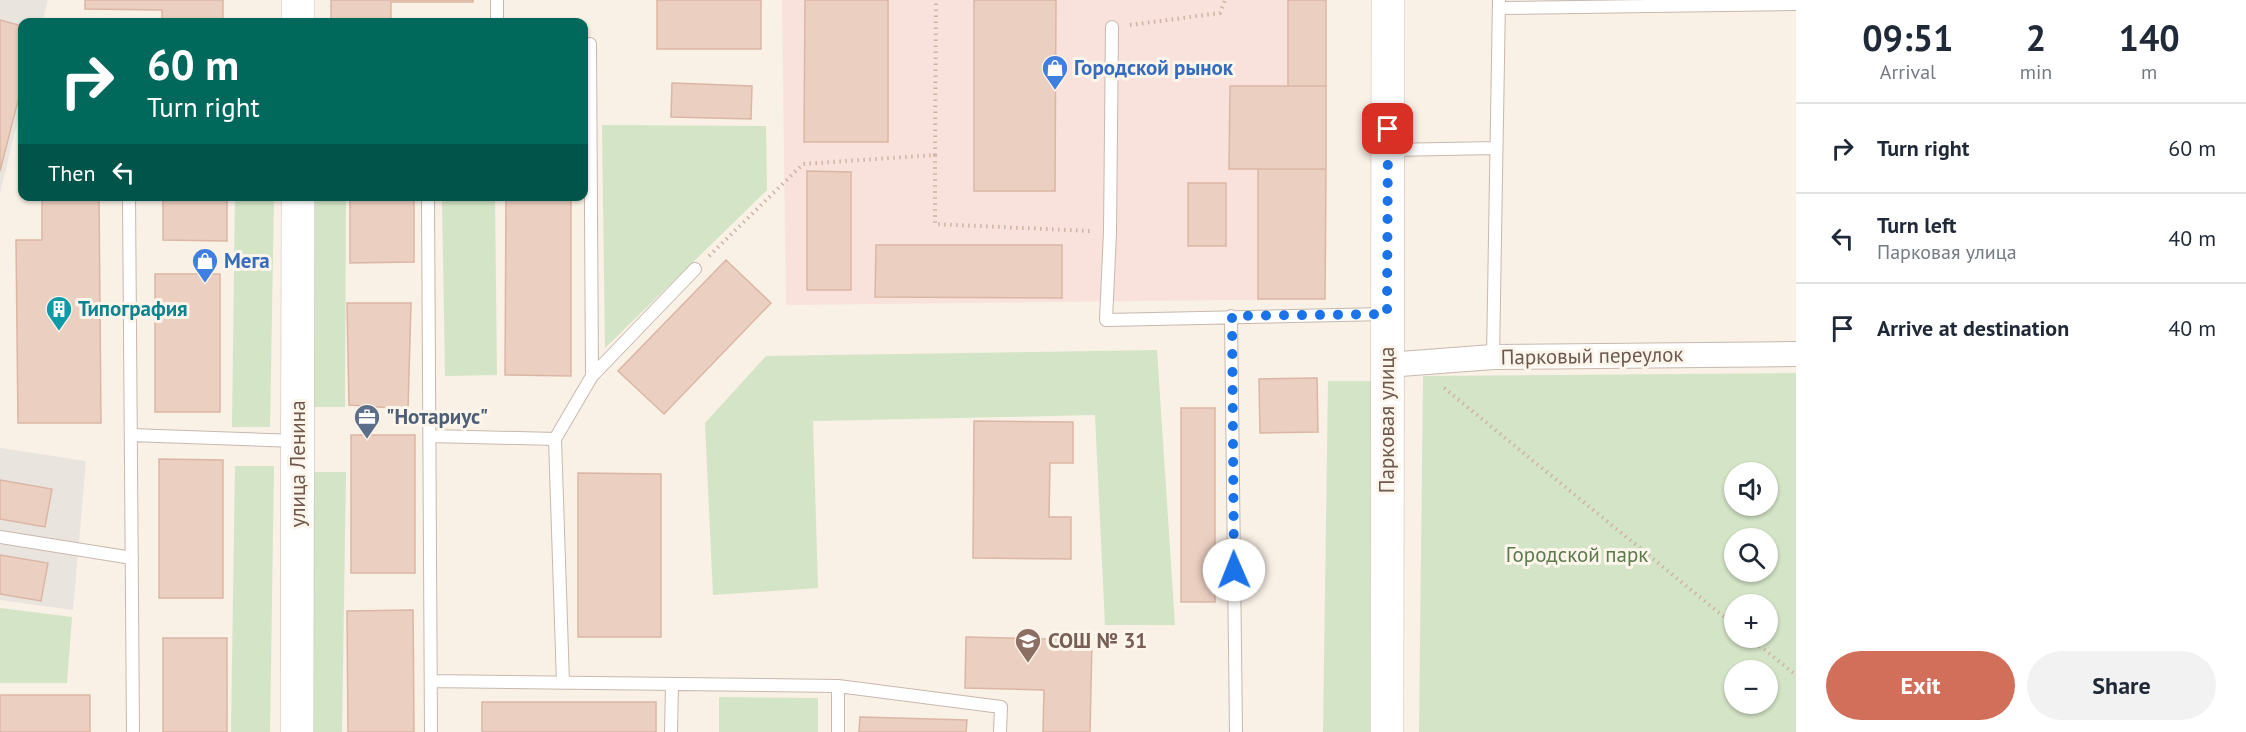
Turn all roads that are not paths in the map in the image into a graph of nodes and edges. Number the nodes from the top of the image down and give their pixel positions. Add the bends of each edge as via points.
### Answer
1 (298, 0) edge
2 (497, 0) edge
3 (1388, 0) edge
4 (1499, 4) edge
5 (1796, 4) edge
6 (298, 18) edge
7 (497, 18) edge
8 (1112, 27) road end
9 (588, 44) edge
10 (1496, 148) junction
11 (1388, 150) junction
12 (129, 201) edge
13 (298, 201) edge
14 (428, 201) edge
15 (695, 269) road end
16 (1387, 314) junction
17 (1232, 316) junction
18 (1796, 354) edge
19 (1493, 357) junction
20 (1401, 364) junction
21 (592, 376) junction
22 (131, 435) junction
23 (430, 436) junction
24 (555, 439) junction
25 (298, 441) junction
26 (0, 537) edge
27 (132, 558) junction
28 (431, 681) junction
29 (563, 683) junction
30 (672, 685) junction
31 (838, 687) junction
32 (133, 732) edge
33 (297, 732) edge
34 (431, 732) edge
35 (671, 732) edge
36 (838, 732) edge
37 (1000, 732) edge
38 (1236, 732) edge
39 (1387, 732) edge

1 - 6 street
2 - 7 lane
3 - 11 street, Парковая улица
4 - 5 lane
4 - 10 lane
8 - 17 lane via 1106,320
9 - 21 lane
10 - 11 lane
10 - 19 lane
11 - 16 street, Парковая улица
12 - 22 lane
13 - 25 street, улица Ленина
14 - 23 lane
15 - 21 lane
16 - 17 lane
16 - 20 street, Парковая улица
17 - 38 lane
18 - 19 street, Парковый переулок
19 - 20 street, Парковый переулок
20 - 39 street, Парковая улица
21 - 24 lane
22 - 25 lane
22 - 27 lane
23 - 24 lane
23 - 28 lane
24 - 29 lane
25 - 33 street, улица Ленина
26 - 27 lane
27 - 32 lane
28 - 29 lane
28 - 34 lane
29 - 30 lane
30 - 31 lane
30 - 35 lane
31 - 36 lane
31 - 37 lane via 1001,707

